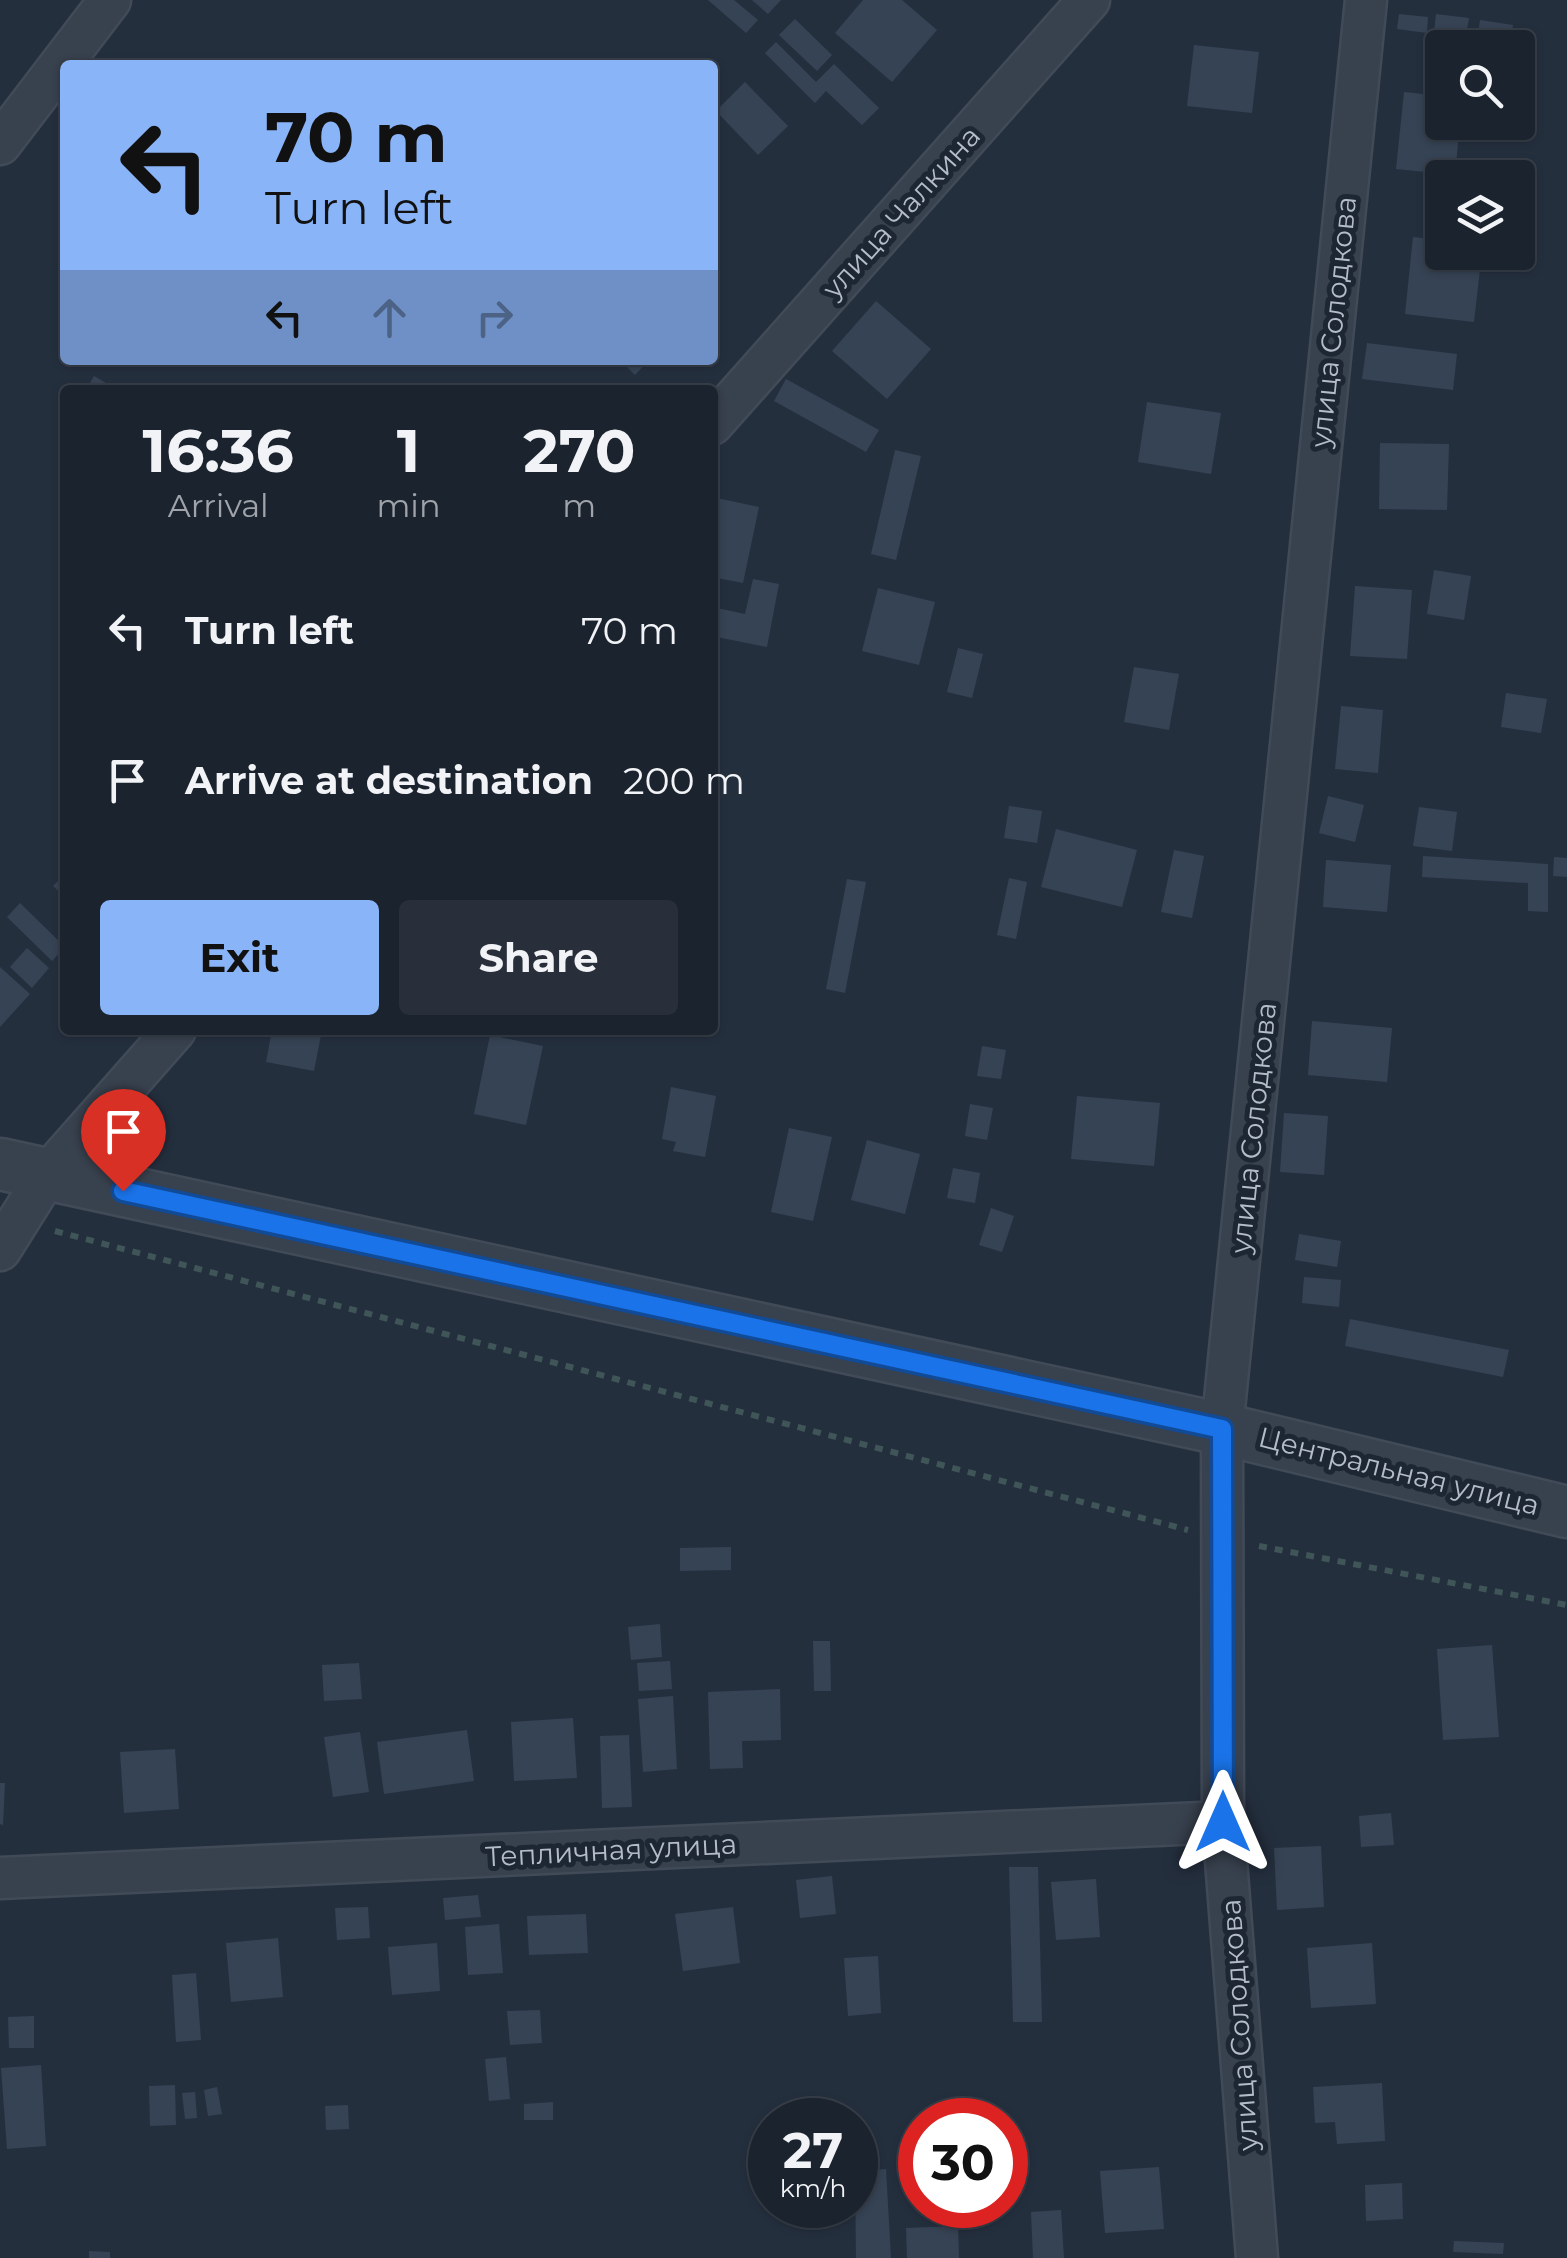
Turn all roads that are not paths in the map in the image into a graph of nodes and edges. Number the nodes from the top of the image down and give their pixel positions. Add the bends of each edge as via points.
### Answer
1 (110, 0) edge
2 (1089, 0) edge
3 (1366, 0) edge
4 (64, 60) edge
5 (60, 65) edge
6 (0, 144) edge
7 (718, 417) edge
8 (170, 1035) edge
9 (24, 1170) edge
10 (9, 1236) edge
11 (1222, 1429) junction
12 (1567, 1512) edge
13 (1223, 1822) junction
14 (0, 1878) edge
15 (1257, 2258) edge

1 - 4 street
2 - 7 street, улица Чалкина
3 - 11 street, улица Солодкова
5 - 6 street
8 - 9 street
9 - 10 street
9 - 11 street, Центральная улица
11 - 12 street, Центральная улица
11 - 13 street, улица Солодкова
13 - 14 street, Тепличная улица
13 - 15 street, улица Солодкова

